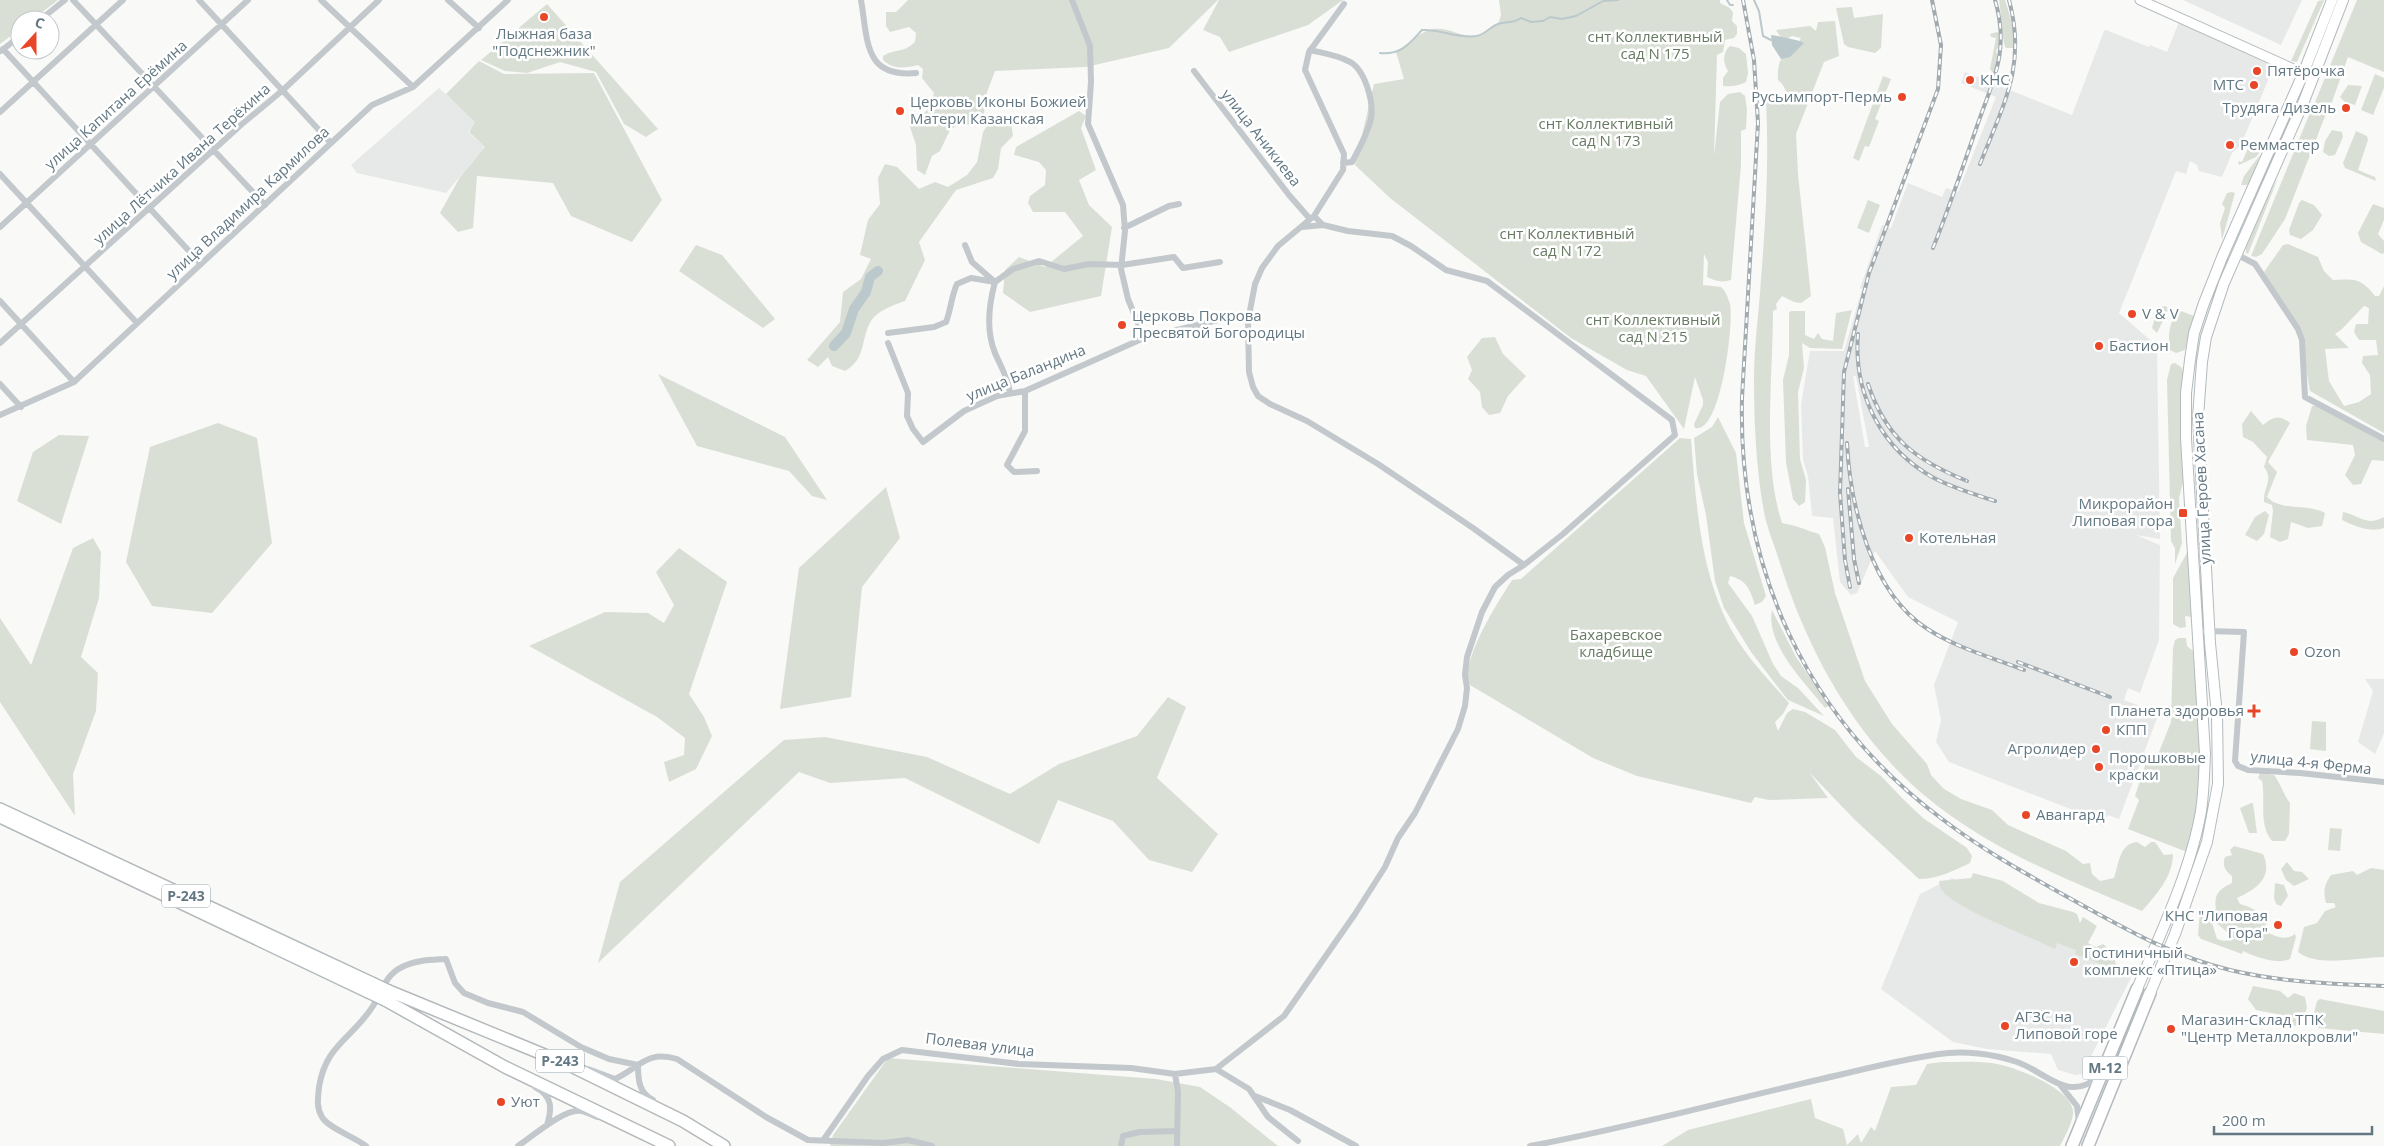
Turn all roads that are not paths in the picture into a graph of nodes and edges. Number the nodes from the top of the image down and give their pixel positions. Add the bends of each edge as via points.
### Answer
1 (65, 0) edge
2 (73, 0) edge
3 (123, 0) edge
4 (199, 0) edge
5 (248, 0) edge
6 (321, 0) edge
7 (379, 0) edge
8 (448, 0) edge
9 (508, 0) edge
10 (862, 0) edge
11 (1072, 0) edge
12 (2140, 0) edge
13 (2332, 0) edge
14 (2343, 0) edge
15 (1344, 4) dead end
16 (52, 10) edge
17 (96, 25) junction
18 (221, 25) junction
19 (350, 27) junction
20 (478, 28) junction
21 (1, 50) edge
22 (1310, 50) junction
23 (1194, 71) dead end
24 (916, 72) dead end
25 (2303, 74) junction
26 (2313, 79) junction
27 (33, 82) junction
28 (154, 87) junction
29 (413, 87) junction
30 (283, 90) junction
31 (0, 112) edge
32 (331, 143) junction
33 (91, 146) junction
34 (214, 150) junction
35 (1343, 163) junction
36 (0, 174) edge
37 (27, 203) junction
38 (1180, 204) dead end
39 (265, 205) junction
40 (150, 209) junction
41 (1312, 217) junction
42 (1323, 224) junction
43 (0, 227) edge
44 (1301, 227) junction
45 (1124, 228) junction
46 (965, 245) dead end
47 (2236, 254) junction
48 (1220, 262) dead end
49 (202, 264) junction
50 (1122, 265) junction
51 (86, 267) junction
52 (995, 282) junction
53 (0, 301) edge
54 (1248, 320) junction
55 (137, 322) junction
56 (22, 324) junction
57 (888, 334) dead end
58 (1144, 338) junction
59 (0, 343) edge
60 (888, 343) dead end
61 (74, 382) junction
62 (0, 384) edge
63 (1025, 390) junction
64 (1010, 394) junction
65 (21, 407) junction
66 (0, 416) edge
67 (2384, 439) edge
68 (1037, 471) dead end
69 (1524, 565) junction
70 (2210, 631) junction
71 (2197, 632) junction
72 (2384, 782) edge
73 (0, 808) edge
74 (0, 818) edge
75 (370, 987) junction
76 (2138, 990) joint
77 (2150, 992) joint
78 (387, 995) junction
79 (569, 1065) junction
80 (638, 1065) junction
81 (505, 1067) junction
82 (1216, 1069) junction
83 (2103, 1073) junction
84 (1175, 1074) junction
85 (2060, 1085) junction
86 (1255, 1096) junction
87 (683, 1121) junction
88 (615, 1122) junction
89 (547, 1125) junction
90 (1177, 1131) junction
91 (2078, 1131) junction
92 (828, 1140) junction
93 (1298, 1141) dead end
94 (1555, 1144) edge
95 (366, 1146) edge
96 (518, 1146) edge
97 (669, 1146) edge
98 (724, 1146) edge
99 (932, 1146) edge
100 (1121, 1146) edge
101 (1177, 1146) edge
102 (1356, 1146) edge
103 (1530, 1146) edge
104 (2072, 1146) edge
105 (2088, 1146) edge

1 - 16 street
2 - 17 street
3 - 17 street
4 - 18 street
5 - 18 street, улица Капитана Ерёмина
6 - 19 street
7 - 19 street, улица Лётчика Ивана Терёхина
8 - 20 street
9 - 20 street, улица Владимира Кармилова
10 - 24 street via 869,49 876,64 885,71
11 - 45 street via 1090,46 1088,124 1123,205
12 - 25 main road
13 - 25 main road, улица Героев Хасана
14 - 26 main road, улица Героев Хасана
15 - 22 street
17 - 27 street
17 - 28 street
18 - 28 street, улица Капитана Ерёмина
18 - 30 street
19 - 29 street
19 - 30 street, улица Лётчика Ивана Терёхина
20 - 29 street, улица Владимира Кармилова
21 - 27 street
22 - 35 street via 1305,70 1344,154
22 - 35 street via 1349,61 1359,69 1368,86 1371,118 1367,132 1352,162
23 - 41 street, улица Аникиева via 1289,195
25 - 26 main road
25 - 71 main road, улица Героев Хасана via 2223,255 2194,333 2186,415
26 - 47 main road, улица Героев Хасана
27 - 31 street
27 - 33 street
28 - 33 street, улица Капитана Ерёмина
28 - 34 street
29 - 32 street, улица Владимира Кармилова via 372,105
30 - 32 street
30 - 34 street, улица Лётчика Ивана Терёхина
32 - 39 street, улица Владимира Кармилова
33 - 37 street, улица Капитана Ерёмина
33 - 40 street
34 - 39 street
34 - 40 street, улица Лётчика Ивана Терёхина
35 - 41 street via 1343,170
36 - 37 street
37 - 43 street, улица Капитана Ерёмина
37 - 51 street
38 - 45 street
39 - 49 street, улица Владимира Кармилова
40 - 49 street
40 - 51 street, улица Лётчика Ивана Терёхина
41 - 42 street, улица Аникиева
41 - 44 street
42 - 44 street
42 - 69 street via 1362,234 1392,236 1446,270 1487,281 1672,420 1676,435
44 - 54 street via 1278,246 1262,268 1255,284
45 - 50 street
46 - 52 street via 972,262
47 - 67 street via 2254,264 2298,329 2305,397
47 - 70 main road, улица Героев Хасана via 2212,316 2199,396
48 - 50 street via 1183,268 1174,257
49 - 55 street, улица Владимира Кармилова
50 - 52 street via 1089,264 1064,269 1040,261 1013,269
50 - 58 street via 1128,298
51 - 55 street
51 - 56 street, улица Лётчика Ивана Терёхина
52 - 57 street via 971,278 957,284 946,322
52 - 64 street via 989,303 990,332 994,351 1008,376
53 - 56 street
54 - 58 street, улица Баландина via 1218,320
54 - 69 street via 1249,372 1258,396 1307,420 1378,464
55 - 61 street, улица Владимира Кармилова
56 - 59 street, улица Лётчика Ивана Терёхина
56 - 61 street
58 - 63 street, улица Баландина
60 - 64 street, улица Баландина via 908,393 908,416 922,442 964,411 997,396
61 - 65 street, улица Владимира Кармилова
62 - 65 street
63 - 64 street, улица Баландина
63 - 68 street via 1025,431 1007,465 1014,472
65 - 66 street, улица Владимира Кармилова
69 - 82 street via 1495,587 1482,612 1465,668 1465,706 1458,729 1384,867 1284,1016
70 - 71 street, улица 4-я Ферма
70 - 72 street, улица 4-я Ферма via 2244,632 2235,761 2238,766 2248,770
70 - 77 main road, улица Героев Хасана via 2219,753 2214,813 2175,934
71 - 76 main road, улица Героев Хасана via 2205,754 2200,812 2186,864
73 - 75 highway, Р-243
74 - 75 highway, Р-243
75 - 78 highway, Р-243, bridge
76 - 83 highway, М-12
77 - 105 highway, М-12
78 - 79 highway, Р-243
78 - 81 highway, Р-243
79 - 80 street via 582,1066 615,1079
79 - 87 highway, Р-243
80 - 87 street via 638,1080 645,1096 678,1114
80 - 92 street via 649,1057 664,1055 677,1059 790,1131 808,1140
80 - 95 street via 610,1059 581,1047 523,1012 488,1003 464,992 455,983 446,960 416,962 400,967 386,980 360,1024 329,1055 321,1076 317,1104 323,1118
81 - 88 highway, Р-243
81 - 89 street via 547,1096 551,1104
82 - 84 street, Полевая улица
82 - 86 street
83 - 85 street via 2085,1086
83 - 91 highway, М-12
84 - 90 street
84 - 92 street, Полевая улица via 1131,1068 1018,1064 902,1050 883,1059 868,1076
85 - 91 street via 2077,1106
85 - 94 street via 2016,1062 1971,1054 1941,1054 1774,1088
86 - 93 street via 1268,1117
86 - 102 street via 1290,1110
87 - 98 highway, Р-243
88 - 89 street via 574,1111
88 - 97 highway, Р-243
89 - 96 street
90 - 100 street via 1123,1136
90 - 101 street
91 - 104 highway, М-12
92 - 99 street via 883,1143 908,1140
94 - 103 street

